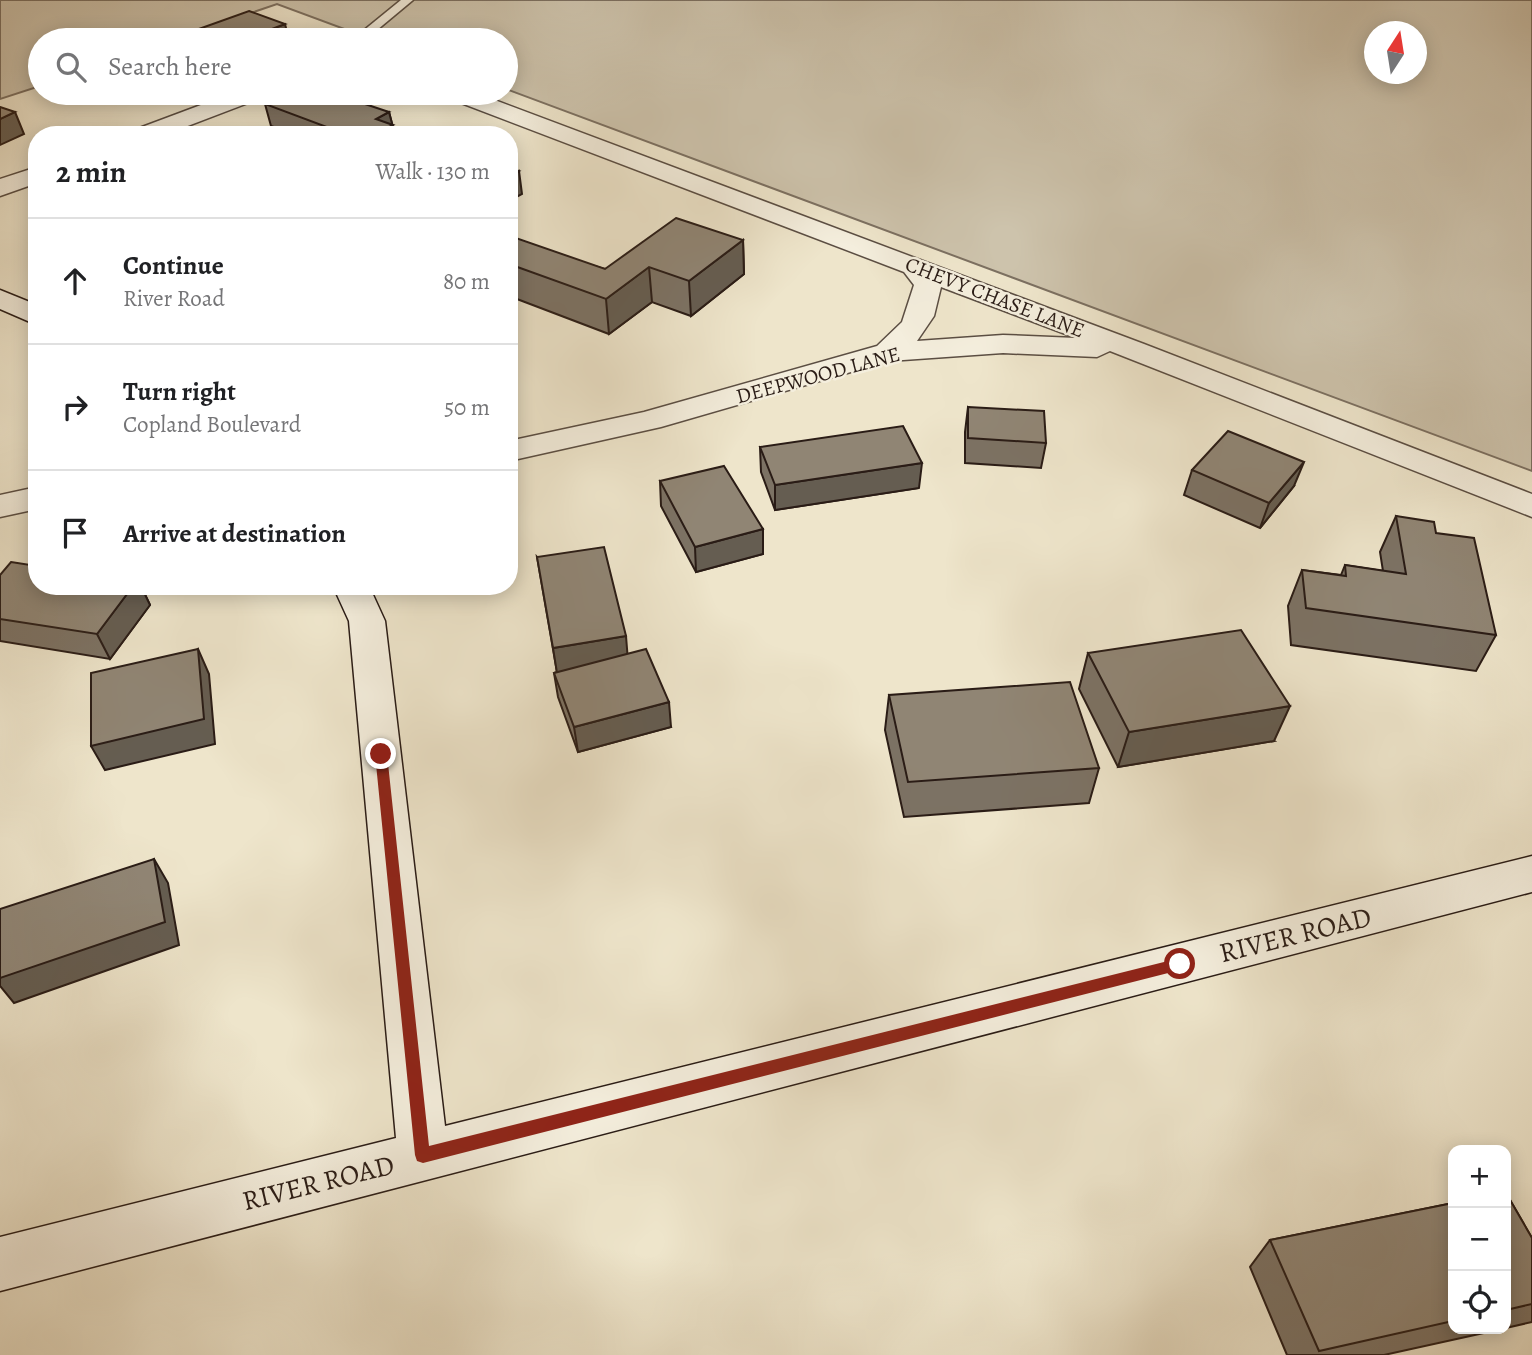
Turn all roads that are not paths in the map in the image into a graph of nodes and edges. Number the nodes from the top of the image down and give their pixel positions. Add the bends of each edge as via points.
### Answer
1 (408, 0) edge
2 (373, 28) edge
3 (221, 105) edge
4 (488, 105) edge
5 (166, 126) edge
6 (28, 177) edge
7 (0, 188) edge
8 (914, 267) junction
9 (0, 298) edge
10 (28, 312) edge
11 (1134, 350) junction
12 (887, 352) junction
13 (518, 449) edge
14 (28, 500) edge
15 (0, 506) edge
16 (1532, 506) edge
17 (355, 595) edge
18 (1532, 874) edge
19 (423, 1155) junction
20 (0, 1264) edge

1 - 2 lane
3 - 5 street
4 - 8 street, CHEVY CHASE LANE
6 - 7 street
8 - 11 street, CHEVY CHASE LANE
8 - 12 street via 929,284 925,305 913,332
9 - 10 street
11 - 12 street, DEEPWOOD LANE via 1003,344
11 - 16 street, CHEVY CHASE LANE
12 - 13 street, DEEPWOOD LANE via 650,420
14 - 15 street
17 - 19 street via 367,621
18 - 19 street, RIVER ROAD
19 - 20 street, RIVER ROAD

